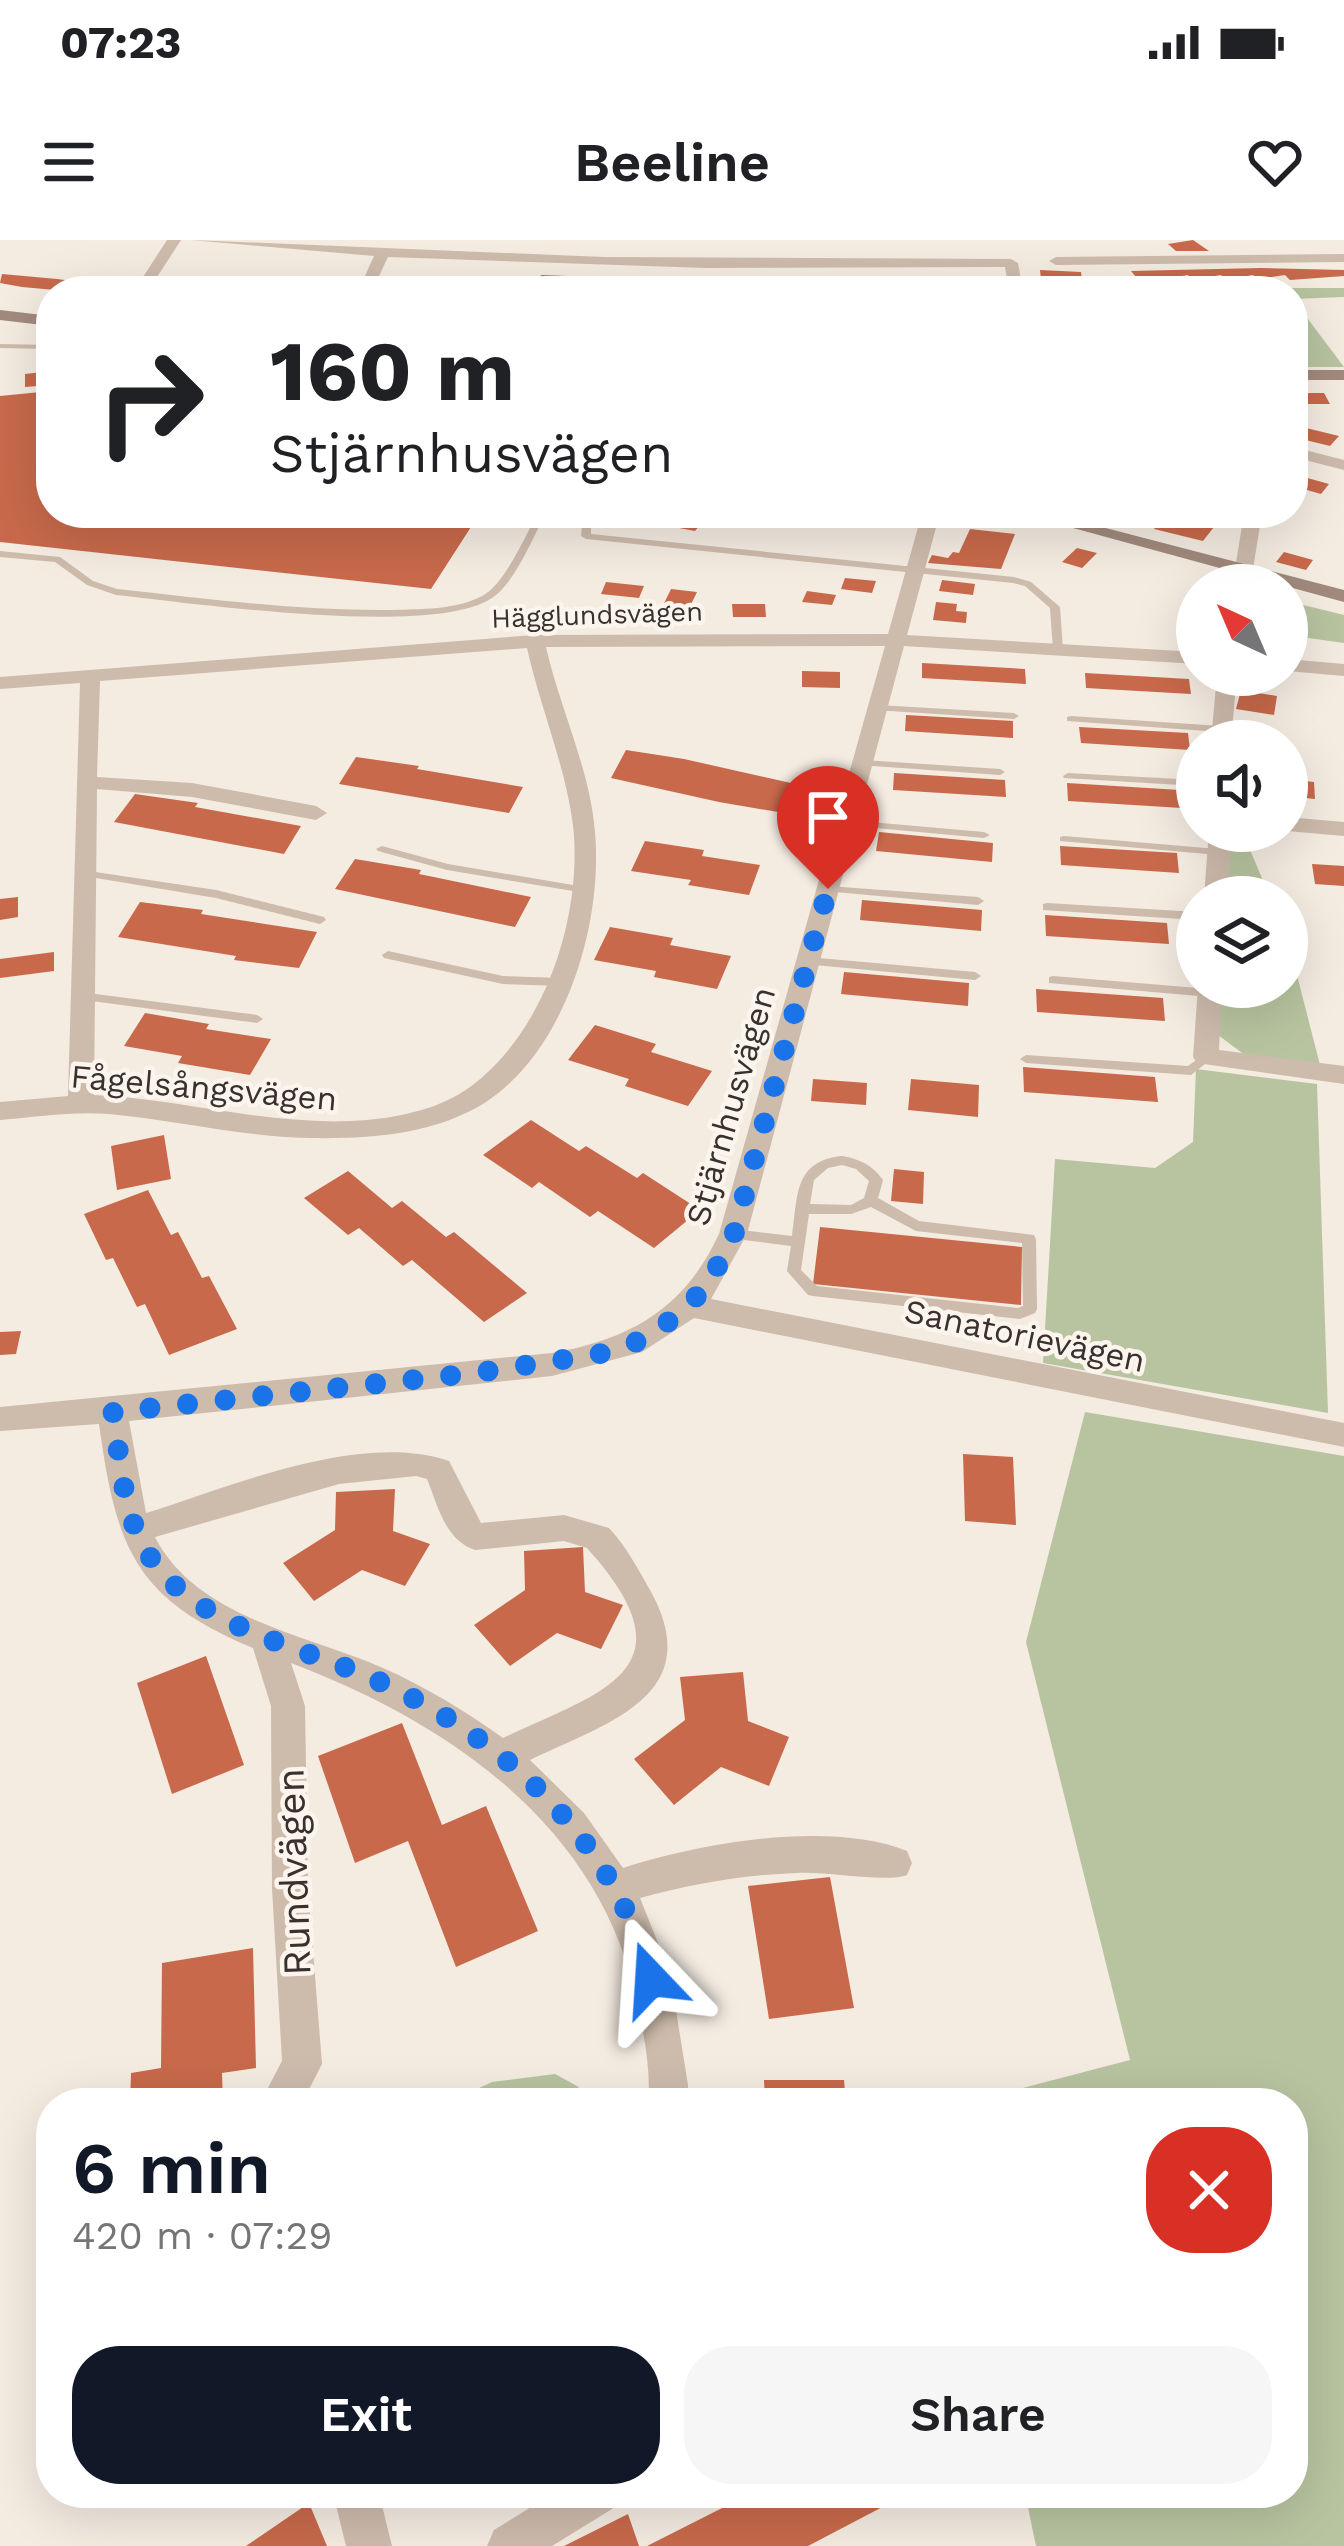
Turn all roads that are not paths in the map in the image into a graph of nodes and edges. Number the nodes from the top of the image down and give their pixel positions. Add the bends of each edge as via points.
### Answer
1 (174, 240) edge
2 (198, 240) edge
3 (382, 255) junction
4 (1344, 258) edge
5 (1056, 261) dead end
6 (151, 276) edge
7 (372, 276) edge
8 (1013, 276) edge
9 (0, 315) edge
10 (36, 319) edge
11 (0, 346) edge
12 (36, 347) edge
13 (1308, 375) edge
14 (1344, 375) edge
15 (1308, 456) edge
16 (1344, 464) edge
17 (533, 528) edge
18 (586, 528) edge
19 (928, 528) edge
20 (1080, 528) edge
21 (1253, 528) edge
22 (0, 554) edge
23 (1208, 564) edge
24 (1251, 564) edge
25 (916, 567) junction
26 (1308, 588) edge
27 (1344, 596) edge
28 (897, 640) junction
29 (535, 641) junction
30 (1058, 650) junction
31 (1176, 657) edge
32 (1308, 667) edge
33 (1344, 670) edge
34 (90, 677) junction
35 (0, 683) edge
36 (878, 708) junction
37 (1014, 716) dead end
38 (1071, 719) dead end
39 (1176, 730) edge
40 (863, 764) junction
41 (1000, 772) dead end
42 (1069, 776) dead end
43 (1176, 781) edge
44 (84, 782) junction
45 (316, 813) dead end
46 (847, 823) junction
47 (1308, 826) edge
48 (1344, 829) edge
49 (984, 836) dead end
50 (1064, 839) dead end
51 (1176, 841) edge
52 (382, 849) dead end
53 (82, 873) junction
54 (579, 889) junction
55 (828, 889) junction
56 (978, 901) dead end
57 (1048, 907) dead end
58 (1176, 915) edge
59 (320, 920) dead end
60 (388, 955) dead end
61 (808, 961) junction
62 (975, 976) dead end
63 (1053, 980) dead end
64 (561, 982) junction
65 (1176, 988) edge
66 (88, 997) junction
67 (1209, 1008) edge
68 (257, 1018) dead end
69 (1206, 1057) junction
70 (1026, 1059) dead end
71 (1344, 1075) edge
72 (80, 1106) junction
73 (0, 1111) edge
74 (872, 1201) junction
75 (805, 1209) junction
76 (734, 1234) junction
77 (798, 1242) junction
78 (691, 1306) junction
79 (113, 1412) junction
80 (0, 1419) edge
81 (1344, 1435) edge
82 (136, 1530) junction
83 (266, 1639) junction
84 (501, 1756) junction
85 (894, 1863) dead end
86 (616, 1888) junction
87 (288, 2088) edge
88 (667, 2088) edge
89 (360, 2508) edge
90 (572, 2508) edge
91 (369, 2546) edge
92 (510, 2546) edge

1 - 6 street
2 - 3 street
3 - 7 street
3 - 8 street via 790,273 1011,263
4 - 5 street via 1108,269
9 - 10 main road
11 - 12 lane
13 - 14 main road
15 - 16 street
17 - 22 lane via 494,592 453,607 343,612 116,592 57,559
18 - 25 lane via 586,536
19 - 25 street, Stjärnhusvägen
20 - 23 main road
21 - 24 street
25 - 28 street, Stjärnhusvägen
25 - 30 lane via 1028,584 1055,607
26 - 27 main road
28 - 29 street, Hägglundsvägen
28 - 30 street, Hägglundsvägen
28 - 36 street, Stjärnhusvägen
29 - 34 street, Hägglundsvägen
29 - 54 street, Fågelsångsvägen via 584,821
30 - 31 street, Hägglundsvägen
32 - 33 street
34 - 35 street, Hägglundsvägen
34 - 44 street
36 - 37 lane
36 - 40 street, Stjärnhusvägen
38 - 39 lane
40 - 41 lane
40 - 46 street, Stjärnhusvägen
42 - 43 lane
44 - 45 street via 192,790
44 - 53 street
46 - 49 lane
46 - 55 street, Stjärnhusvägen
47 - 48 street
50 - 51 lane
52 - 54 lane
53 - 59 lane
53 - 66 street
54 - 64 street, Fågelsångsvägen
55 - 56 lane
55 - 61 street, Stjärnhusvägen
57 - 58 lane
60 - 64 lane via 503,980
61 - 62 lane
61 - 76 street, Stjärnhusvägen
63 - 65 lane
64 - 72 street, Fågelsångsvägen via 510,1071 454,1108 411,1123 357,1132
66 - 68 lane
66 - 72 street
67 - 69 street
69 - 70 lane via 1191,1071
69 - 71 street
72 - 73 street, Fågelsångsvägen
74 - 75 lane via 849,1210
74 - 75 lane via 871,1173 838,1160 810,1174
74 - 77 lane via 916,1226 1029,1239 1030,1310 814,1291 794,1271
75 - 77 lane
76 - 77 lane
76 - 78 street, Stjärnhusvägen
78 - 79 street, Stjärnhusvägen via 653,1333 599,1354
78 - 81 street, Sanatorievägen
79 - 80 street, Stjärnhusvägen
79 - 82 street
82 - 83 street via 176,1588
82 - 84 street via 307,1478 419,1462 438,1470 475,1537 564,1528 598,1538 649,1617 649,1668 629,1695
83 - 84 street via 396,1690
83 - 87 street, Rundvägen via 288,1706 302,2064
84 - 86 street via 547,1795
85 - 86 street via 826,1854 655,1873
86 - 88 street via 659,2008
89 - 91 street
90 - 92 street

